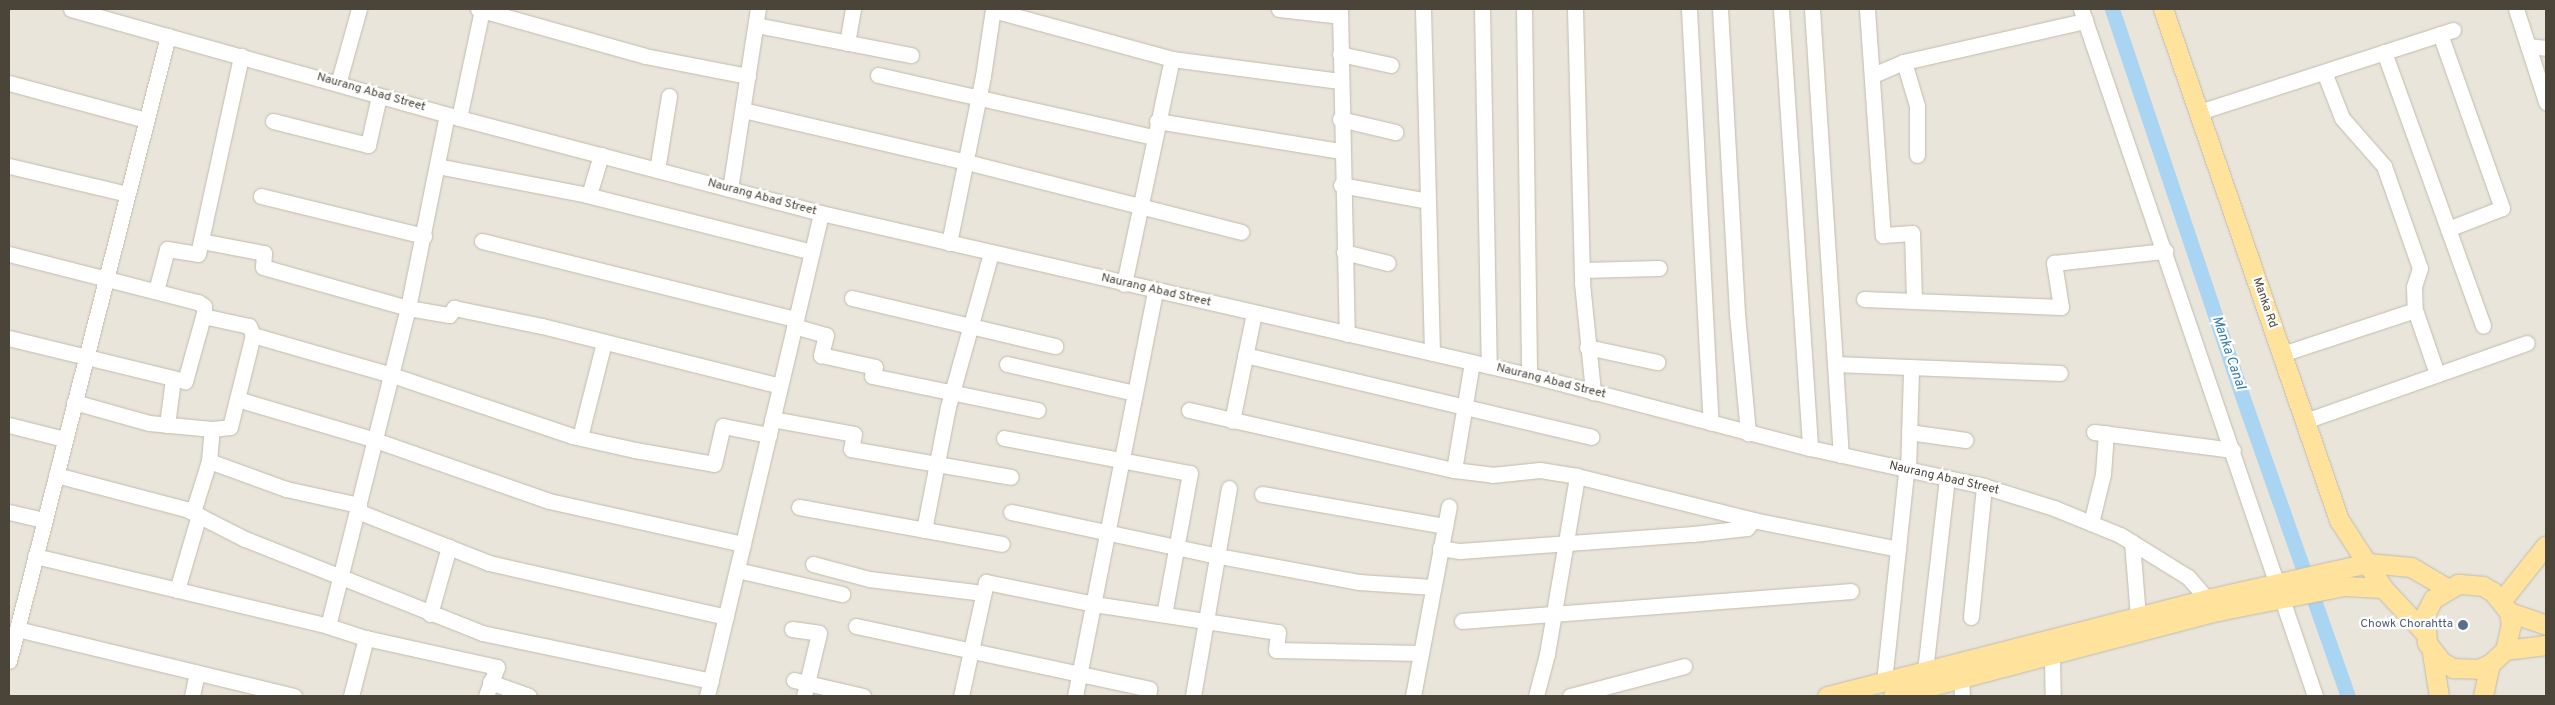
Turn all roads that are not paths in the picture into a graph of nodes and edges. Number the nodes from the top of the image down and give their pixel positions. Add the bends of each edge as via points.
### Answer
1 (71, 9) edge
2 (359, 9) edge
3 (758, 9) edge
4 (853, 9) edge
5 (1279, 9) edge
6 (1423, 9) edge
7 (1482, 9) edge
8 (1524, 9) edge
9 (1575, 9) edge
10 (1689, 9) edge
11 (1720, 9) edge
12 (1781, 9) edge
13 (1812, 9) edge
14 (1867, 9) edge
15 (2163, 9) edge
16 (2516, 9) edge
17 (480, 10) edge
18 (993, 10) edge
19 (1340, 12) edge
20 (2083, 15) edge
21 (756, 25) junction
22 (168, 36) junction
23 (848, 43) junction
24 (2528, 46) junction
25 (2546, 48) edge
26 (2384, 52) junction
27 (1340, 54) junction
28 (911, 55) dead end
29 (241, 56) junction
30 (1172, 58) junction
31 (1904, 62) junction
32 (1391, 65) dead end
33 (2324, 72) junction
34 (1873, 74) junction
35 (878, 75) dead end
36 (748, 76) junction
37 (1340, 81) junction
38 (9, 84) edge
39 (338, 84) junction
40 (979, 95) junction
41 (379, 96) junction
42 (669, 96) dead end
43 (2546, 102) edge
44 (743, 110) junction
45 (2199, 112) junction
46 (453, 116) junction
47 (1340, 119) junction
48 (146, 120) junction
49 (273, 121) dead end
50 (1156, 121) junction
51 (1395, 132) dead end
52 (1153, 137) junction
53 (1340, 151) junction
54 (601, 155) junction
55 (1917, 155) dead end
56 (967, 162) junction
57 (9, 166) edge
58 (437, 166) junction
59 (657, 170) junction
60 (1341, 185) junction
61 (730, 189) junction
62 (126, 194) junction
63 (589, 195) junction
64 (261, 196) dead end
65 (1428, 201) junction
66 (1140, 206) junction
67 (821, 213) junction
68 (2448, 229) junction
69 (1240, 232) dead end
70 (424, 236) junction
71 (201, 241) junction
72 (482, 241) dead end
73 (949, 243) junction
74 (2165, 251) junction
75 (812, 252) junction
76 (1344, 252) junction
77 (991, 253) junction
78 (9, 254) edge
79 (1388, 263) dead end
80 (1659, 268) dead end
81 (1582, 270) junction
82 (105, 278) junction
83 (1124, 284) junction
84 (156, 291) junction
85 (1155, 291) junction
86 (852, 298) dead end
87 (1864, 299) dead end
88 (1914, 301) junction
89 (408, 308) junction
90 (2414, 310) junction
91 (1254, 313) junction
92 (203, 316) junction
93 (795, 322) junction
94 (971, 326) junction
95 (2483, 326) dead end
96 (1346, 334) junction
97 (254, 336) junction
98 (9, 338) edge
99 (604, 342) junction
100 (2527, 343) dead end
101 (1054, 346) dead end
102 (1587, 347) junction
103 (1432, 353) junction
104 (2282, 354) junction
105 (1245, 355) junction
106 (85, 356) junction
107 (1472, 362) junction
108 (1657, 362) dead end
109 (1007, 364) dead end
110 (1835, 364) junction
111 (1488, 366) junction
112 (1911, 369) junction
113 (2060, 373) dead end
114 (2437, 374) junction
115 (392, 375) junction
116 (1528, 375) junction
117 (173, 379) junction
118 (780, 386) junction
119 (1593, 392) junction
120 (952, 393) junction
121 (1135, 393) junction
122 (237, 399) junction
123 (74, 402) junction
124 (1465, 406) junction
125 (1038, 410) dead end
126 (1189, 410) dead end
127 (772, 419) junction
128 (2305, 420) junction
129 (1232, 421) junction
130 (1711, 422) junction
131 (9, 425) edge
132 (166, 425) junction
133 (212, 430) junction
134 (1909, 432) junction
135 (1748, 433) junction
136 (769, 435) junction
137 (580, 438) junction
138 (1004, 438) dead end
139 (1591, 438) dead end
140 (64, 439) junction
141 (375, 440) junction
142 (1965, 440) dead end
143 (1810, 448) junction
144 (2233, 450) junction
145 (1841, 455) junction
146 (209, 461) junction
147 (1122, 461) junction
148 (937, 464) junction
149 (1454, 470) junction
150 (1907, 471) junction
151 (56, 474) junction
152 (1577, 476) junction
153 (1011, 477) dead end
154 (1947, 479) junction
155 (1984, 486) junction
156 (1229, 488) dead end
157 (1262, 494) dead end
158 (1449, 506) dead end
159 (800, 507) dead end
160 (358, 508) junction
161 (9, 512) edge
162 (1011, 512) dead end
163 (196, 514) junction
164 (44, 520) junction
165 (1753, 520) junction
166 (2091, 523) junction
167 (1445, 526) junction
168 (924, 530) junction
169 (1108, 532) junction
170 (2132, 542) junction
171 (1564, 543) junction
172 (743, 544) junction
173 (1002, 544) dead end
174 (2546, 545) edge
175 (449, 547) junction
176 (1178, 547) junction
177 (1440, 548) junction
178 (1898, 549) junction
179 (35, 556) junction
180 (1219, 556) junction
181 (2368, 563) junction
182 (813, 564) dead end
183 (737, 570) junction
184 (340, 578) junction
185 (2342, 578) junction
186 (1433, 587) junction
187 (2383, 588) junction
188 (2447, 588) junction
189 (177, 590) junction
190 (2288, 590) junction
191 (1851, 591) dead end
192 (983, 593) junction
193 (842, 594) dead end
194 (16, 601) edge
195 (1094, 604) junction
196 (2212, 605) junction
197 (2505, 606) junction
198 (430, 614) junction
199 (1554, 614) junction
200 (1164, 615) junction
201 (2138, 616) junction
202 (726, 617) junction
203 (1971, 617) dead end
204 (1462, 621) dead end
205 (1208, 622) junction
206 (2546, 625) edge
207 (328, 626) junction
208 (856, 626) dead end
209 (17, 629) junction
210 (792, 629) dead end
211 (2424, 632) junction
212 (366, 638) junction
213 (2546, 645) edge
214 (971, 650) junction
215 (2505, 650) junction
216 (1420, 653) junction
217 (2432, 653) junction
218 (2052, 657) junction
219 (9, 662) edge
220 (2490, 664) junction
221 (1684, 666) dead end
222 (1925, 671) junction
223 (197, 673) junction
224 (1080, 673) junction
225 (1961, 677) junction
226 (711, 681) junction
227 (802, 687) edge
228 (488, 689) edge
229 (1889, 689) edge
230 (844, 694) edge
231 (192, 696) edge
232 (294, 696) edge
233 (351, 696) edge
234 (529, 696) edge
235 (707, 696) edge
236 (862, 696) edge
237 (961, 696) edge
238 (1075, 696) edge
239 (1148, 696) edge
240 (1193, 696) edge
241 (1412, 696) edge
242 (1536, 696) edge
243 (1572, 696) edge
244 (1827, 696) edge
245 (1962, 696) edge
246 (2053, 696) edge
247 (2315, 696) edge
248 (2439, 696) edge
249 (2483, 696) edge

1 - 22 street, Naurang Abad Street
2 - 39 street
3 - 21 street
4 - 23 street
5 - 19 street
6 - 65 street
7 - 111 street
8 - 116 street
9 - 81 street
10 - 130 street
11 - 135 street via 1737,314
12 - 143 street
13 - 110 street
14 - 34 street
15 - 45 main road, Manka Rd
16 - 24 street
17 - 36 street via 645,56
17 - 46 street
18 - 30 street
18 - 40 street
19 - 27 street
20 - 31 street
20 - 74 street
21 - 23 street
21 - 36 street
22 - 29 street, Naurang Abad Street
22 - 48 street
23 - 28 street
24 - 25 street
24 - 43 street
26 - 33 street
26 - 68 street
26 - 68 street via 2447,32 2502,208
27 - 32 street
27 - 37 street
29 - 39 street, Naurang Abad Street
29 - 71 street
30 - 37 street
30 - 50 street
31 - 34 street
31 - 55 street via 1917,106
33 - 45 street
33 - 90 street via 2342,118 2384,166 2420,268 2414,288
34 - 88 street via 1883,235 1912,233
35 - 40 street
36 - 44 street
37 - 47 street
38 - 48 street
39 - 41 street, Naurang Abad Street
40 - 52 street
40 - 56 street
41 - 46 street, Naurang Abad Street
41 - 49 street via 368,145
42 - 59 street
44 - 56 street
44 - 61 street
45 - 104 main road, Manka Rd
46 - 54 street, Naurang Abad Street
46 - 58 street
47 - 51 street
47 - 53 street
48 - 62 street
50 - 52 street
50 - 53 street
52 - 66 street
53 - 60 street
54 - 59 street, Naurang Abad Street
54 - 63 street
56 - 66 street
56 - 73 street
57 - 62 street
58 - 63 street
58 - 70 street
59 - 61 street, Naurang Abad Street
60 - 65 street
60 - 76 street
61 - 67 street, Naurang Abad Street
62 - 82 street
63 - 75 street
64 - 70 street
65 - 103 street
66 - 69 street
66 - 83 street
67 - 73 street, Naurang Abad Street
67 - 75 street
68 - 95 street
70 - 89 street
71 - 84 street via 198,254 167,248
71 - 89 street via 264,253 263,267
72 - 93 street
73 - 77 street, Naurang Abad Street
74 - 88 street via 2054,263 2062,307
74 - 144 street
75 - 93 street
76 - 79 street
76 - 96 street
77 - 83 street, Naurang Abad Street
77 - 94 street
78 - 82 street
80 - 81 street
81 - 102 street
82 - 84 street
82 - 106 street
83 - 85 street, Naurang Abad Street
84 - 92 street via 198,302 204,306
85 - 91 street, Naurang Abad Street
85 - 121 street
86 - 94 street
87 - 88 street
89 - 99 street via 449,315 454,308
89 - 115 street
90 - 104 street
90 - 114 street
91 - 96 street, Naurang Abad Street
91 - 105 street
92 - 97 street via 249,326
92 - 117 street via 188,378 185,381
93 - 118 street
93 - 120 street via 826,334 821,355 875,367 872,376
94 - 101 street
94 - 120 street
96 - 103 street, Naurang Abad Street
97 - 115 street
97 - 122 street
98 - 106 street
99 - 118 street
99 - 137 street
100 - 114 street
102 - 108 street
102 - 119 street
103 - 107 street, Naurang Abad Street
104 - 128 main road, Manka Rd
105 - 124 street
105 - 129 street
106 - 117 street
106 - 123 street
107 - 111 street, Naurang Abad Street
107 - 124 street
109 - 121 street
110 - 112 street
110 - 145 street
111 - 116 street, Naurang Abad Street
112 - 113 street
112 - 134 street
114 - 128 street
115 - 137 street
115 - 141 street
116 - 119 street, Naurang Abad Street
117 - 132 street
118 - 127 street
119 - 130 street, Naurang Abad Street
120 - 125 street
120 - 148 street
121 - 147 street
122 - 133 street via 230,427
122 - 141 street
123 - 132 street
123 - 140 street
124 - 139 street
124 - 149 street
126 - 129 street
127 - 136 street
127 - 148 street via 854,434 851,449
128 - 181 main road, Manka Rd via 2339,520
129 - 149 street
130 - 135 street, Naurang Abad Street
131 - 140 street
132 - 133 street
133 - 146 street
134 - 142 street
134 - 150 street
135 - 143 street, Naurang Abad Street
136 - 137 street via 723,426 714,464
136 - 172 street
138 - 147 street
140 - 151 street
141 - 160 street
141 - 172 street via 549,501
143 - 145 street, Naurang Abad Street
144 - 166 street via 2100,432 2103,474
144 - 190 street
145 - 150 street, Naurang Abad Street
146 - 160 street via 286,489
146 - 163 street
147 - 169 street
147 - 176 street via 1190,473
148 - 153 street
148 - 168 street
149 - 152 street via 1492,475 1540,470
150 - 154 street, Naurang Abad Street
150 - 178 street
151 - 163 street
151 - 164 street
152 - 165 street
152 - 171 street
154 - 155 street, Naurang Abad Street
154 - 222 street
155 - 166 street, Naurang Abad Street
155 - 203 street
156 - 180 street
157 - 167 street
158 - 167 street
159 - 168 street
160 - 175 street
160 - 184 street
161 - 164 street
162 - 169 street
163 - 184 street
163 - 189 street
164 - 179 street
165 - 171 street via 1747,528
165 - 178 street
166 - 170 street, Naurang Abad Street
167 - 177 street
168 - 173 street
169 - 176 street
169 - 195 street
170 - 196 street, Naurang Abad Street via 2188,577
170 - 201 street
171 - 177 street via 1460,551
171 - 199 street
172 - 183 street
174 - 197 main road
175 - 198 street
175 - 202 street via 489,563 552,579
176 - 180 street
176 - 200 street
177 - 186 street
178 - 229 street
179 - 189 street
179 - 194 street
180 - 186 street via 1359,582
180 - 205 street
181 - 185 main road
181 - 187 main road, Manka Rd
181 - 188 main road via 2411,567
182 - 192 street via 869,579
183 - 193 street
183 - 202 street
184 - 198 street
184 - 207 street
185 - 187 main road
185 - 190 main road
186 - 216 street
187 - 211 main road, Manka Rd
188 - 197 main road via 2471,583 2483,586
188 - 211 main road via 2433,599 2426,615
189 - 207 street
190 - 196 main road
190 - 247 street
191 - 199 street
192 - 195 street via 986,582
192 - 214 street
194 - 209 street
195 - 200 street
195 - 224 street
196 - 201 main road
196 - 218 main road
197 - 206 main road
197 - 215 main road via 2511,625
198 - 226 street via 482,633
199 - 204 street
199 - 242 street
200 - 205 street
201 - 222 main road
202 - 226 street
205 - 216 street via 1278,632 1276,650
205 - 240 street
207 - 212 street
208 - 214 street
209 - 219 street
209 - 223 street
210 - 227 street via 819,634
211 - 217 main road
212 - 228 street via 497,667
212 - 233 street
213 - 215 main road
214 - 224 street
214 - 237 street
215 - 220 main road
216 - 241 street
217 - 220 main road via 2442,662 2466,670
217 - 248 main road
218 - 225 main road
218 - 246 street
220 - 249 main road
221 - 243 street
222 - 229 main road
223 - 231 street
223 - 232 street
224 - 238 street
224 - 239 street via 1149,689
225 - 229 main road
225 - 245 street
226 - 235 street
227 - 230 street
228 - 234 street
229 - 244 main road
230 - 236 street

